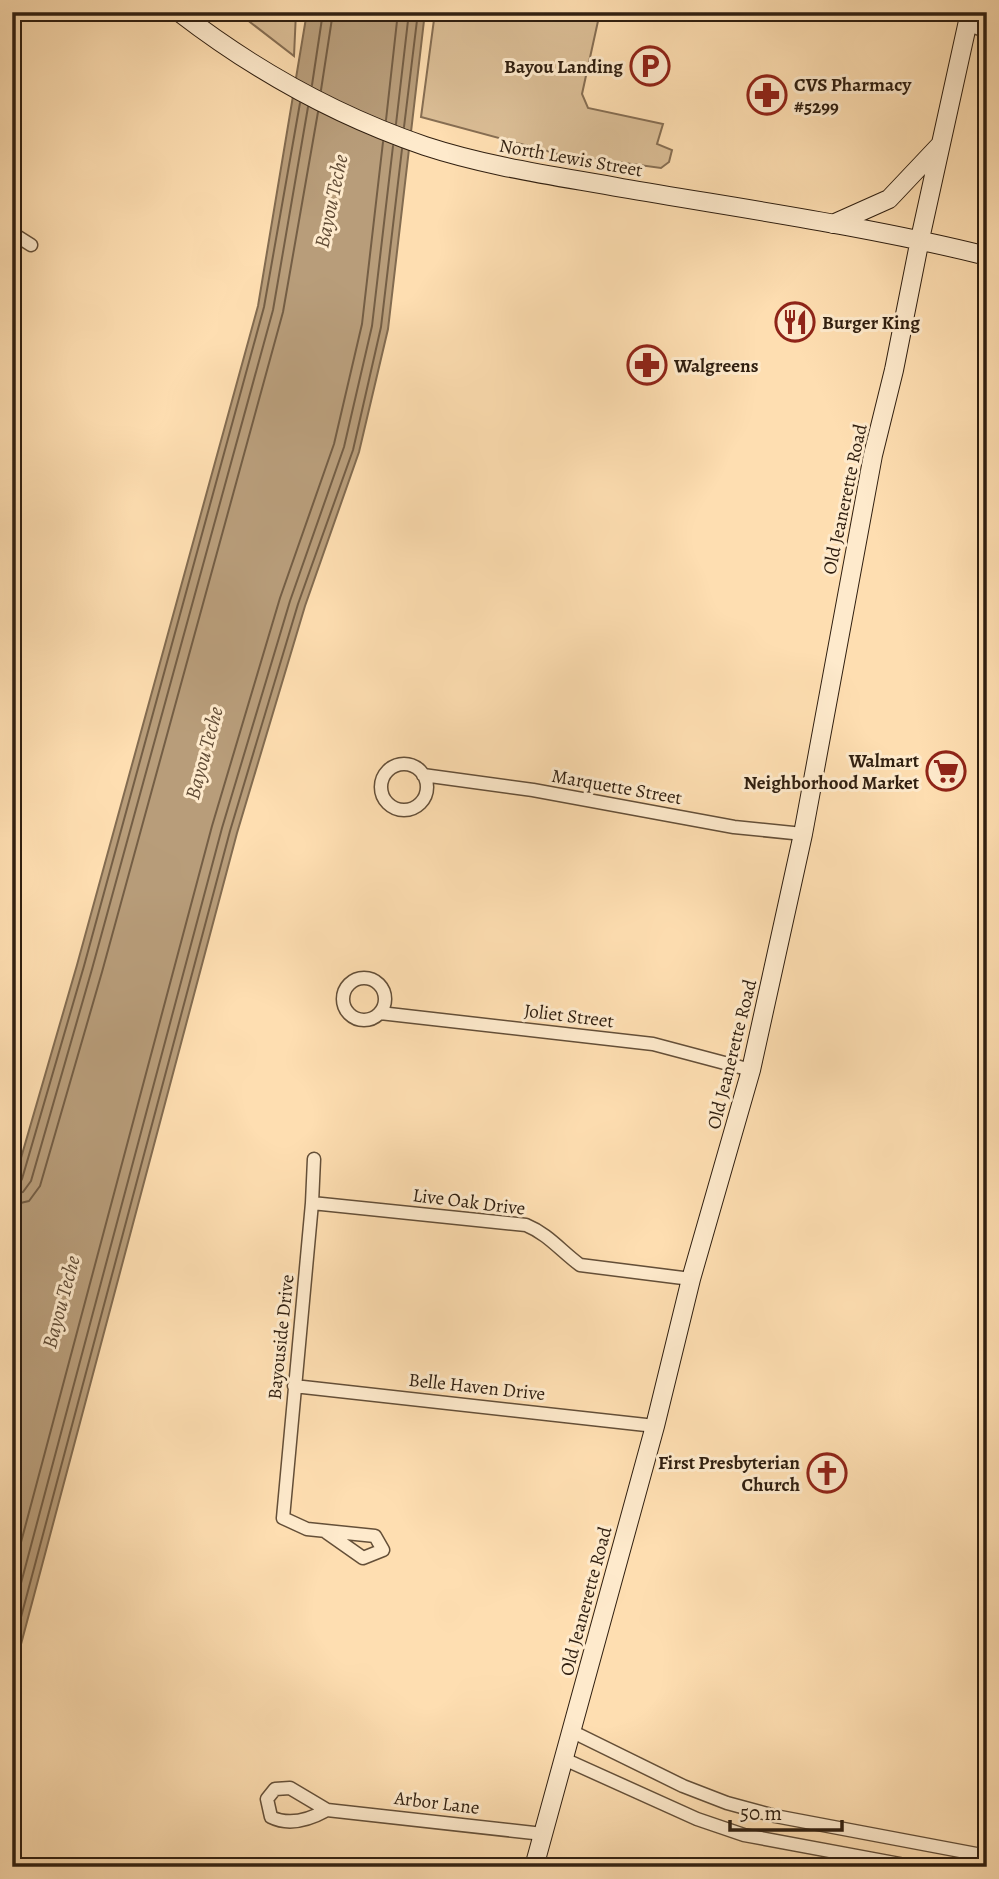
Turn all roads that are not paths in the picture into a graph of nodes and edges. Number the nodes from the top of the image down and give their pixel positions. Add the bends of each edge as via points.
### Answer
1 (180, 12) edge
2 (969, 19) edge
3 (987, 31) edge
4 (940, 145) junction
5 (833, 225) junction
6 (12, 233) edge
7 (920, 239) junction
8 (31, 245) dead end
9 (987, 256) edge
10 (423, 775) dead end
11 (803, 834) junction
12 (380, 1013) dead end
13 (751, 1070) junction
14 (314, 1159) dead end
15 (312, 1203) junction
16 (691, 1279) junction
17 (294, 1386) junction
18 (655, 1426) junction
19 (326, 1532) dead end
20 (570, 1731) junction
21 (564, 1759) junction
22 (327, 1810) dead end
23 (543, 1834) junction
24 (987, 1856) edge
25 (534, 1867) edge
26 (916, 1867) edge

1 - 5 main road, North Lewis Street via 256,67 315,99 392,134 465,158
2 - 3 street
2 - 4 main road, Old Jeanerette Road
4 - 5 main road via 889,199
4 - 7 main road, Old Jeanerette Road
5 - 7 main road, North Lewis Street
6 - 8 street
7 - 9 main road, North Lewis Street
7 - 11 main road, Old Jeanerette Road via 858,531
10 - 11 street, Marquette Street via 733,827
11 - 13 main road, Old Jeanerette Road
12 - 13 street, Joliet Street via 653,1044
13 - 16 main road, Old Jeanerette Road
14 - 15 street, Bayouside Drive
15 - 16 street, Live Oak Drive via 526,1225 553,1240 580,1265
15 - 17 street, Bayouside Drive
16 - 18 main road, Old Jeanerette Road
17 - 18 street, Belle Haven Drive
17 - 19 street, Bayouside Drive via 283,1518
18 - 20 main road, Old Jeanerette Road
20 - 21 main road, Old Jeanerette Road
20 - 24 street via 727,1803
21 - 23 main road, Old Jeanerette Road
21 - 26 street via 697,1819 744,1835
22 - 23 street, Arbor Lane
23 - 25 main road, Old Jeanerette Road

